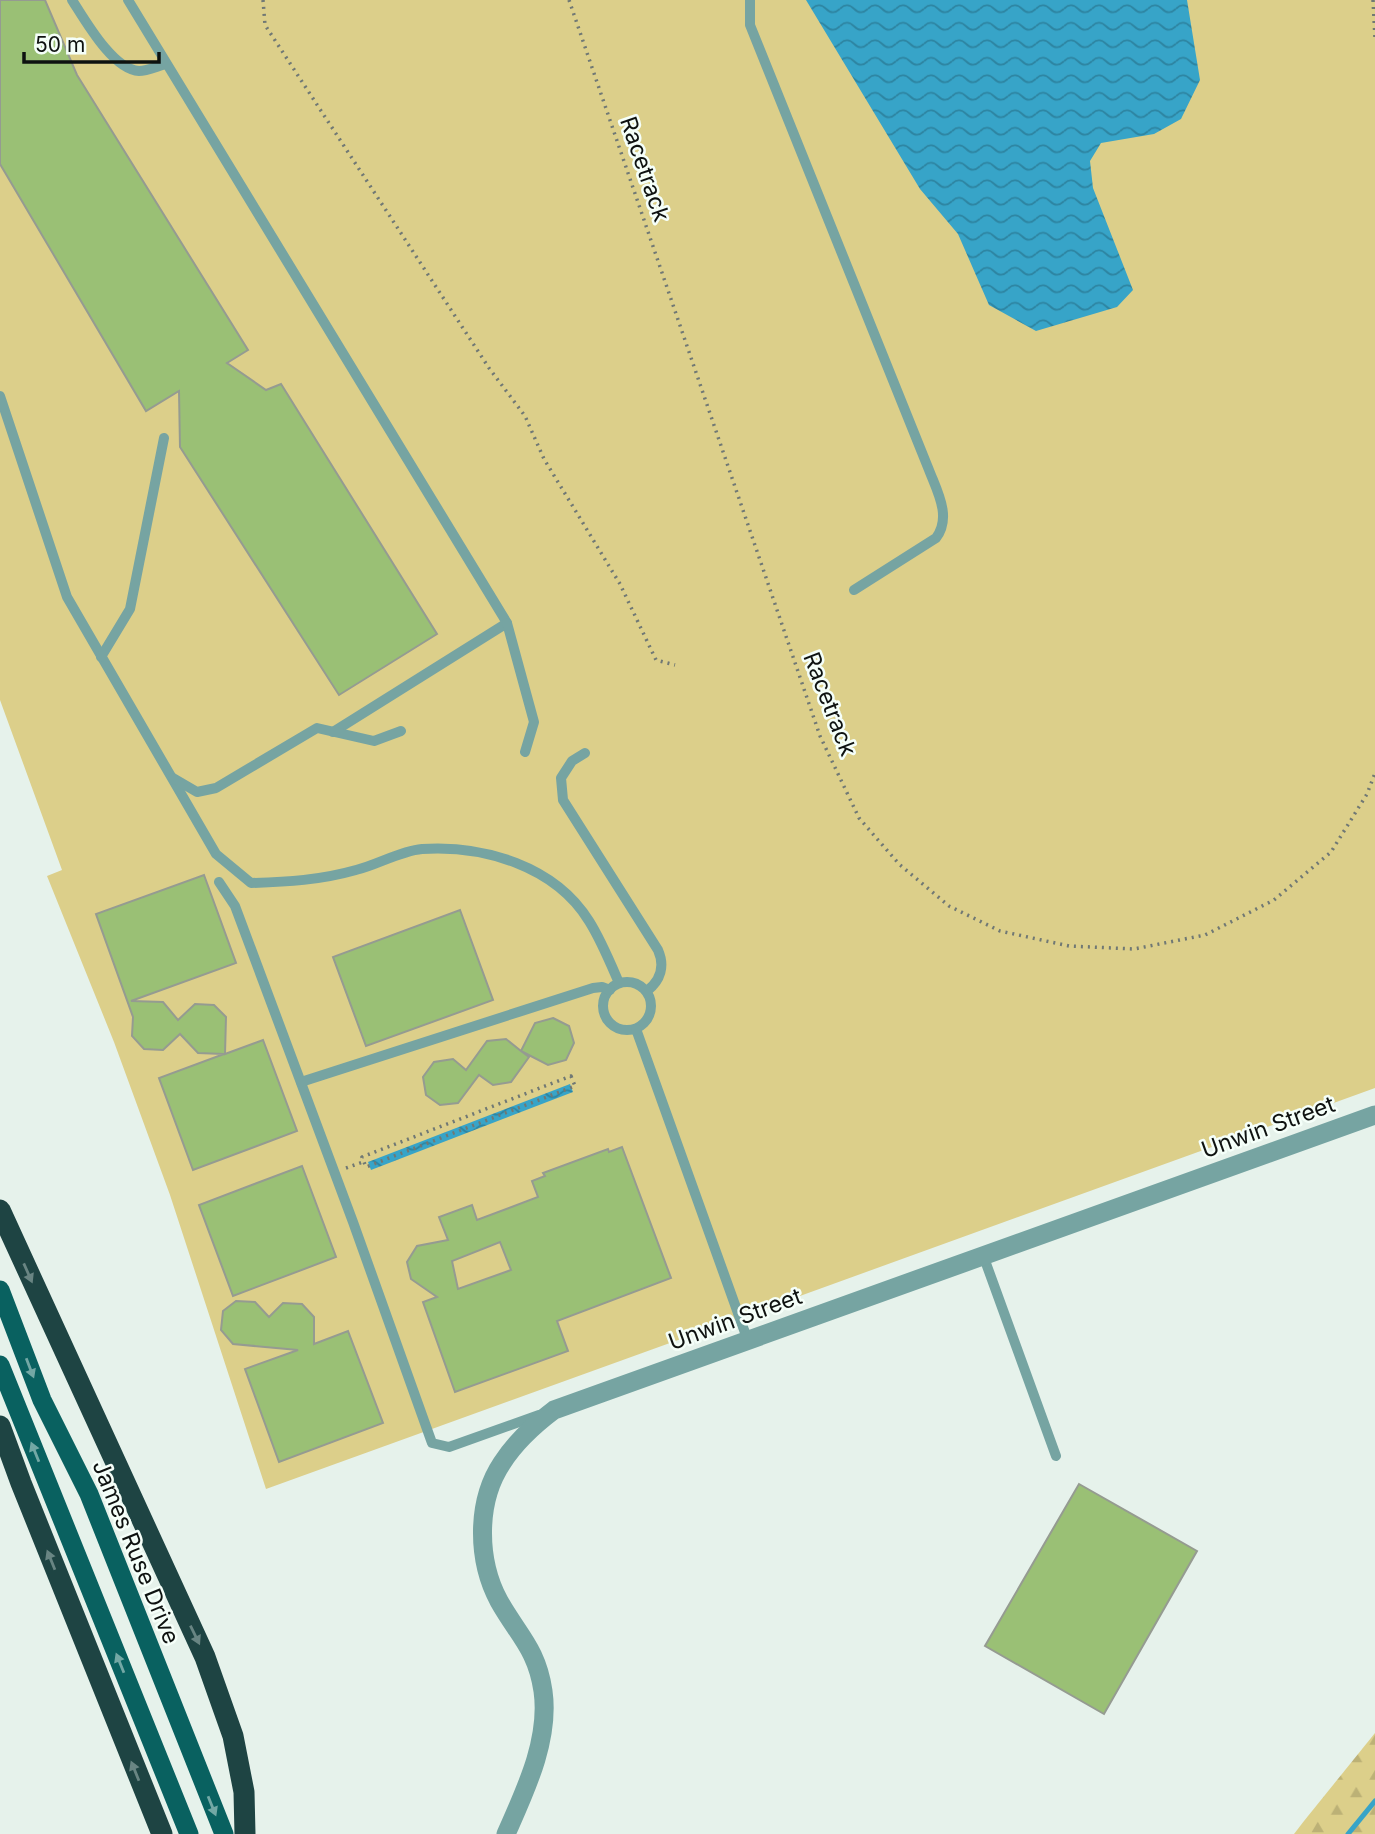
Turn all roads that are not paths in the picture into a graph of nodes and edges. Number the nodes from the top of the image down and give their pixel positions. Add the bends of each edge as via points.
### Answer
1 (72, 0) edge
2 (128, 0) edge
3 (750, 0) edge
4 (166, 64) junction
5 (0, 396) edge
6 (164, 438) dead end
7 (854, 590) dead end
8 (507, 623) junction
9 (102, 657) junction
10 (401, 731) dead end
11 (333, 732) junction
12 (525, 752) dead end
13 (585, 753) dead end
14 (173, 778) junction
15 (219, 882) dead end
16 (619, 983) junction
17 (610, 990) junction
18 (647, 991) junction
19 (636, 1029) junction
20 (301, 1082) junction
21 (1375, 1115) edge
22 (0, 1210) edge
23 (983, 1255) junction
24 (0, 1290) edge
25 (748, 1341) junction
26 (0, 1365) edge
27 (554, 1409) junction
28 (0, 1426) edge
29 (1056, 1456) dead end
30 (508, 1828) edge
31 (162, 1834) edge
32 (189, 1834) edge
33 (224, 1834) edge
34 (245, 1834) edge

1 - 4 lane via 125,68 140,71
2 - 4 lane
3 - 7 lane via 750,25 944,514 936,538
4 - 8 lane
5 - 9 lane via 66,597
6 - 9 lane via 130,608
8 - 11 lane
8 - 12 lane via 534,722
9 - 14 lane
10 - 11 lane via 374,741
11 - 14 lane via 317,727 216,788 197,792
13 - 18 lane via 572,761 561,778 563,800 658,950 660,975
14 - 16 lane via 216,854 251,883 302,881 356,870 419,849 472,851 517,862 561,888 589,920
15 - 20 lane via 236,906
16 - 17 lane
16 - 18 lane via 634,982
17 - 19 lane via 603,1006 607,1020 620,1030
17 - 20 lane via 593,988
18 - 19 lane via 651,1013
19 - 25 lane
20 - 27 lane via 432,1443 450,1447
21 - 23 street, Unwin Street
22 -> 34 highway via 205,1657 233,1736 244,1792
23 - 25 street, Unwin Street
23 - 29 lane
24 -> 33 main road, James Ruse Drive via 42,1400 89,1494
25 - 27 street, Unwin Street
32 -> 26 main road
27 - 30 street, Unwin Street via 500,1465 483,1523 485,1560 494,1590 533,1654 543,1692 540,1743
31 -> 28 highway

